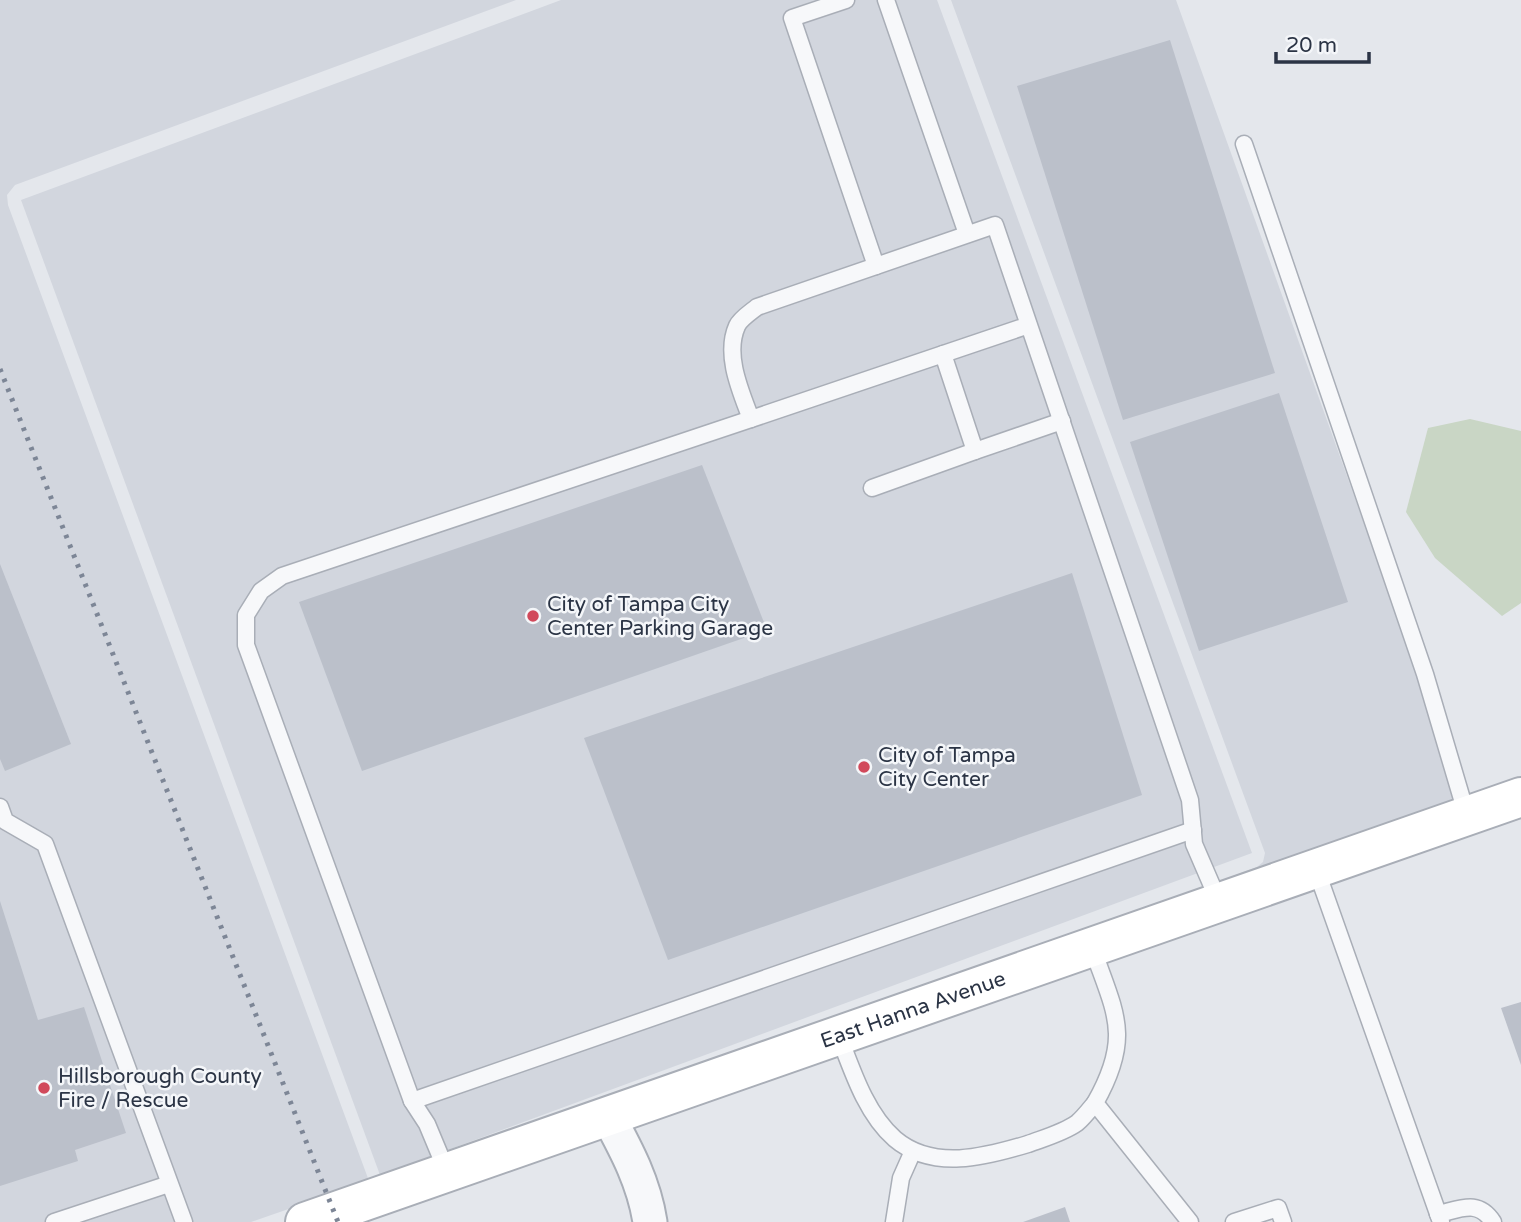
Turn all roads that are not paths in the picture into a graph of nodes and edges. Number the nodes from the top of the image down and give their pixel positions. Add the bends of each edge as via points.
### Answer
1 (846, 0) edge
2 (886, 0) edge
3 (1244, 144) dead end
4 (967, 234) junction
5 (876, 266) junction
6 (1029, 325) junction
7 (943, 354) junction
8 (751, 419) junction
9 (1062, 421) junction
10 (975, 451) junction
11 (872, 488) dead end
12 (1521, 797) edge
13 (0, 807) edge
14 (1467, 816) junction
15 (1193, 830) junction
16 (1316, 869) junction
17 (1219, 903) junction
18 (1092, 947) junction
19 (839, 1036) junction
20 (412, 1101) junction
21 (1095, 1103) junction
22 (608, 1116) junction
23 (913, 1151) junction
24 (447, 1172) junction
25 (169, 1184) junction
26 (1440, 1218) edge
27 (54, 1222) edge
28 (184, 1222) edge
29 (305, 1222) edge
30 (650, 1222) edge
31 (894, 1222) edge
32 (1189, 1222) edge
33 (1234, 1222) edge
34 (1283, 1222) edge
35 (1493, 1222) edge

1 - 5 lane via 792,18
2 - 4 lane
3 - 14 lane via 1425,674
4 - 5 lane
4 - 6 lane via 995,225
5 - 8 lane via 757,307 737,325 733,350 737,381
6 - 7 lane
6 - 9 lane
7 - 8 lane
7 - 10 lane
8 - 20 lane via 282,576 261,591 246,615 246,645
9 - 10 lane
9 - 15 lane via 1190,800
10 - 11 lane
12 - 14 street, East Hanna Avenue
13 - 25 lane via 5,821 45,844
14 - 16 street, East Hanna Avenue
15 - 17 lane via 1194,844
15 - 20 lane
16 - 17 street, East Hanna Avenue
16 - 26 lane
17 - 18 street, East Hanna Avenue
18 - 19 street, East Hanna Avenue
18 - 21 lane via 1115,1007 1118,1040 1110,1077
19 - 22 street, East Hanna Avenue
19 - 23 lane via 873,1112 894,1138
20 - 24 lane via 428,1124
21 - 23 lane via 1077,1123 993,1155 961,1160
21 - 32 lane
22 - 24 street, East Hanna Avenue
22 - 30 street via 634,1164
23 - 31 lane via 901,1178
24 - 29 street, East Hanna Avenue
25 - 27 lane
25 - 28 lane
26 - 35 lane via 1470,1206 1486,1212
33 - 34 lane via 1278,1208

